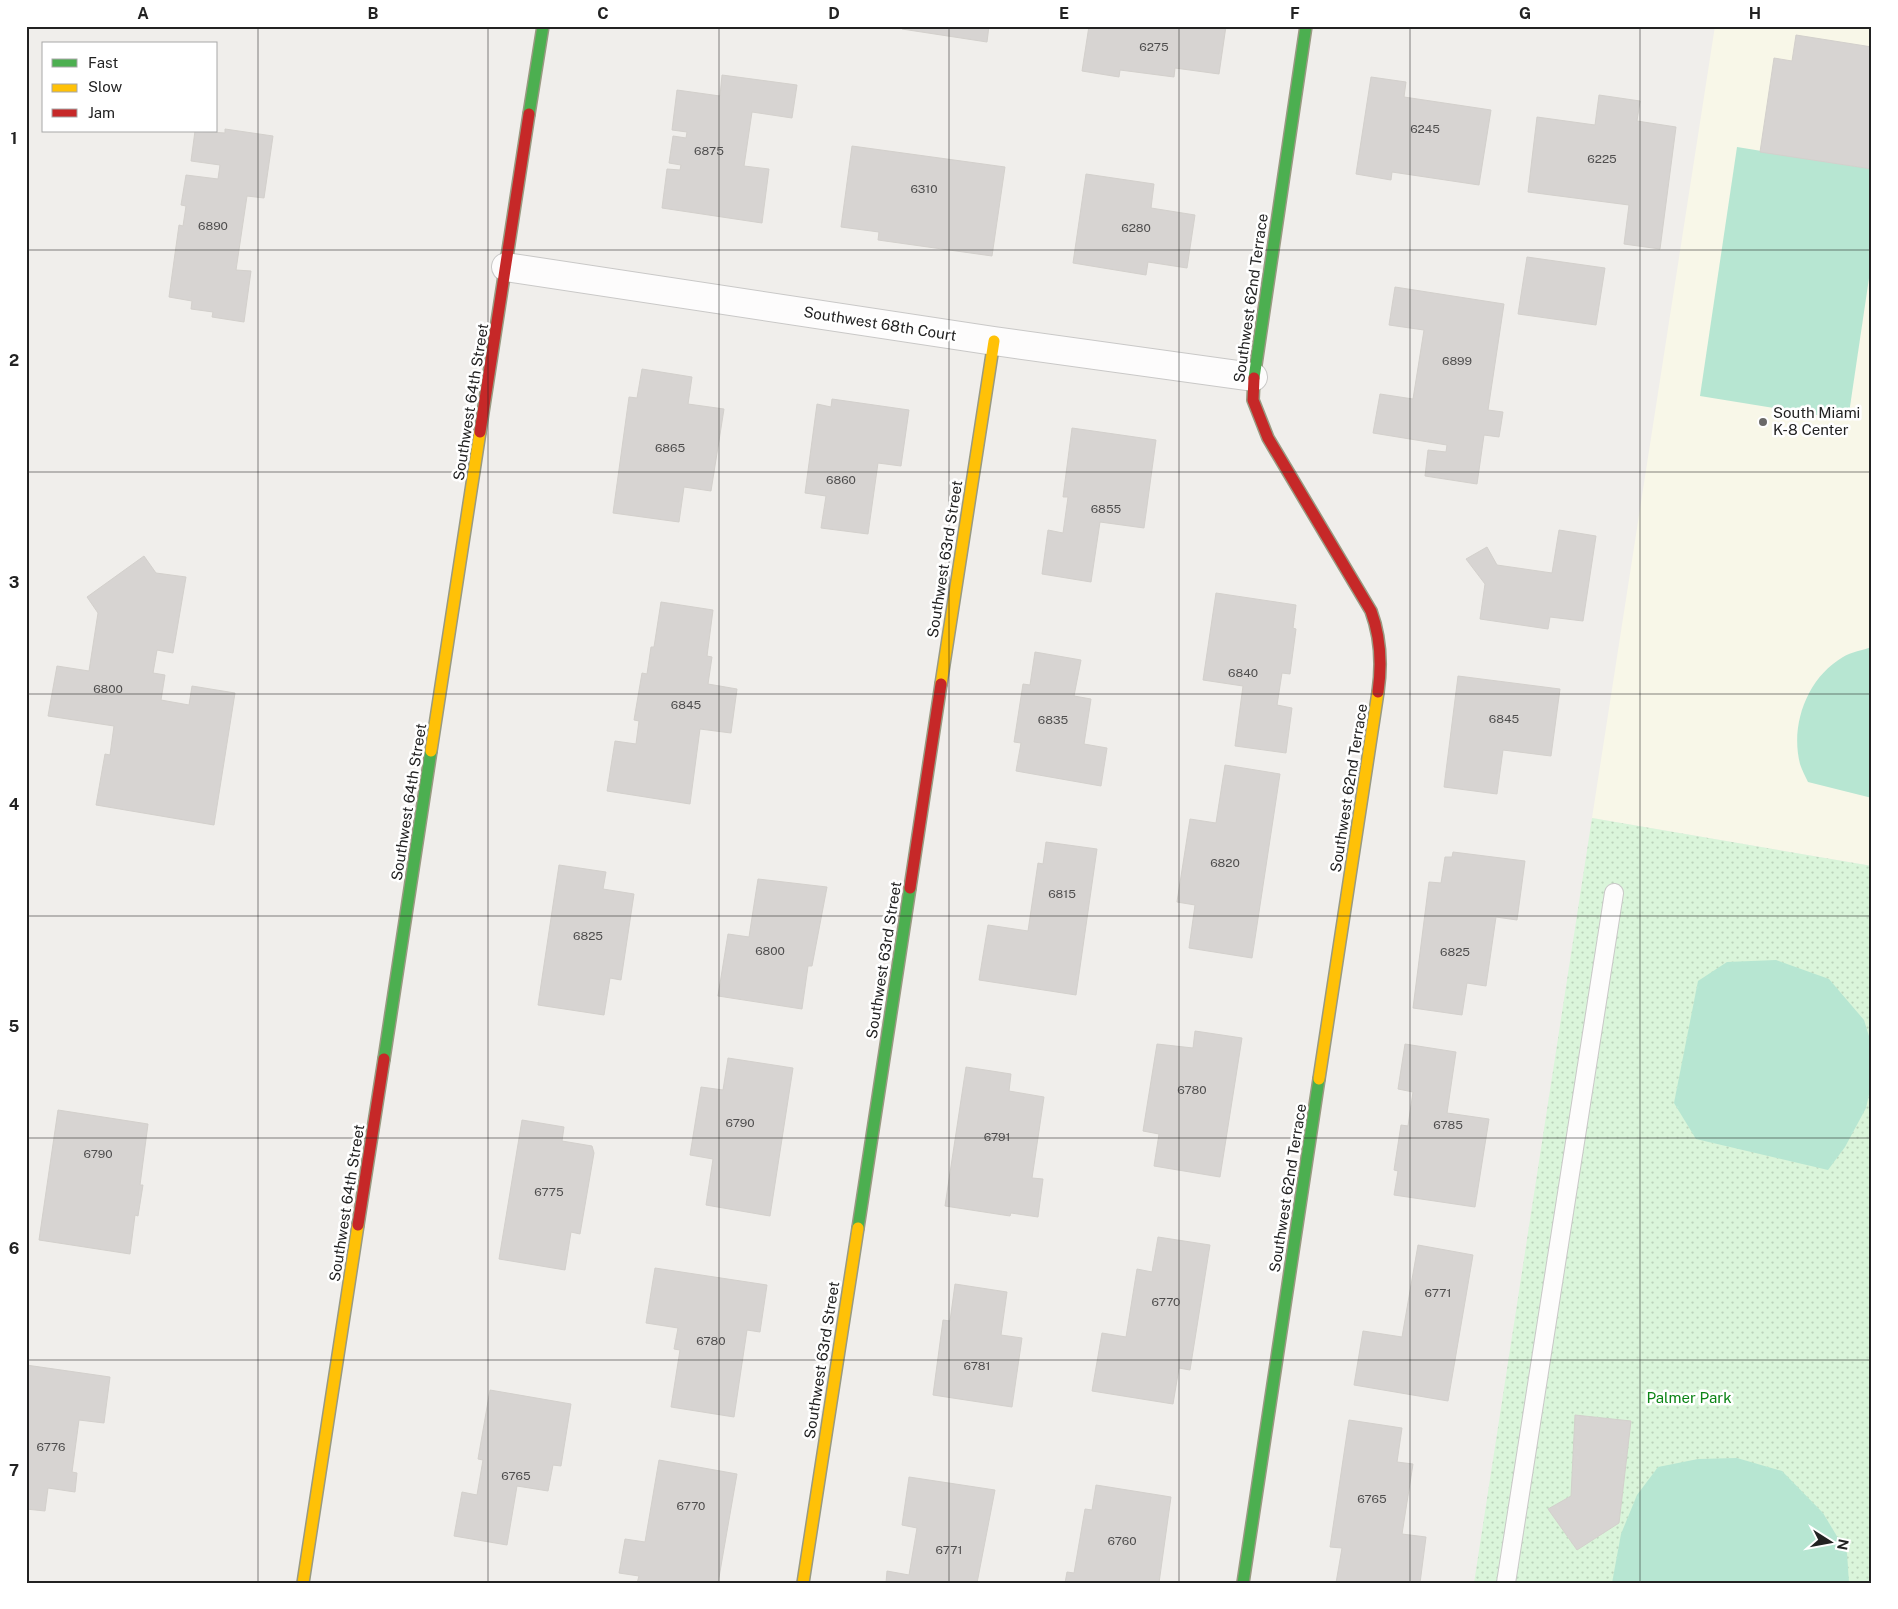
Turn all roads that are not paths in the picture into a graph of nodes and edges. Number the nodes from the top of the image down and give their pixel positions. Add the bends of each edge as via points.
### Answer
1 (543, 26) edge
2 (1306, 26) edge
3 (506, 267) junction
4 (994, 341) junction
5 (1253, 377) junction
6 (1614, 893) dead end
7 (303, 1583) edge
8 (803, 1583) edge
9 (1243, 1583) edge
10 (1506, 1583) edge

1 - 3 street, Southwest 64th Street
2 - 5 street, Southwest 62nd Terrace
3 - 4 street, Southwest 68th Court
3 - 7 street, Southwest 64th Street
4 - 5 street, Southwest 68th Court
4 - 8 street, Southwest 63rd Street
5 - 9 street, Southwest 62nd Terrace via 1253,400 1268,438 1371,611 1381,644 1381,664
6 - 10 lane

